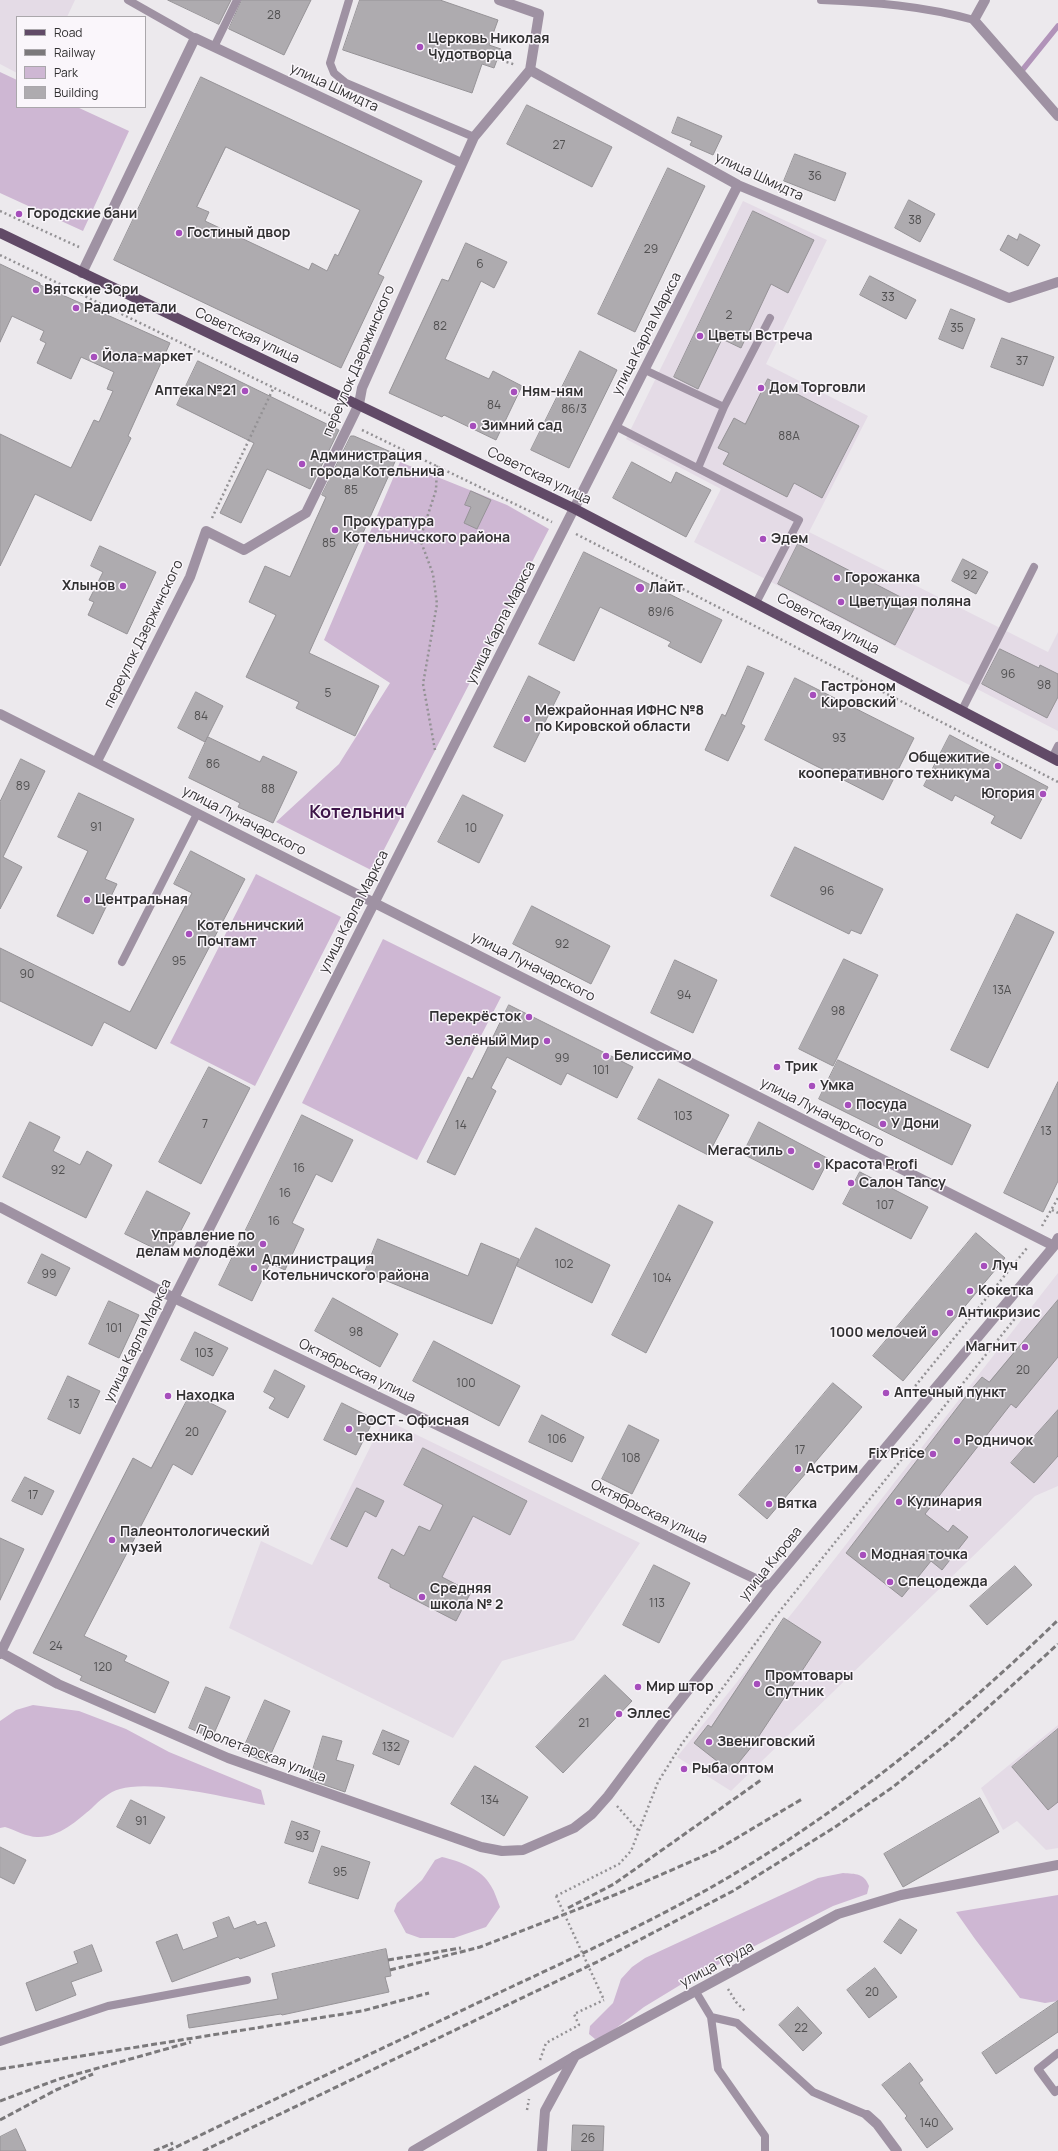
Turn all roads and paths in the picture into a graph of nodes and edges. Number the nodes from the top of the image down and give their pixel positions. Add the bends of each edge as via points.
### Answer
1 (128, 0) edge
2 (237, 0) edge
3 (349, 0) edge
4 (499, 0) edge
5 (822, 0) edge
6 (985, 0) edge
7 (974, 20) junction
8 (195, 38) junction
9 (214, 47) junction
10 (497, 59) dead end
11 (520, 66) dead end
12 (530, 70) junction
13 (1058, 116) edge
14 (474, 137) junction
15 (462, 163) junction
16 (738, 186) junction
17 (0, 211) edge
18 (0, 233) edge
19 (92, 253) junction
20 (0, 255) edge
21 (82, 273) junction
22 (1058, 282) edge
23 (770, 318) dead end
24 (645, 370) junction
25 (273, 389) junction
26 (359, 404) junction
27 (724, 407) junction
28 (349, 424) junction
29 (617, 427) junction
30 (437, 465) junction
31 (698, 468) junction
32 (575, 509) junction
33 (565, 529) junction
34 (206, 531) junction
35 (1034, 567) dead end
36 (756, 603) junction
37 (962, 710) junction
38 (0, 714) edge
39 (1058, 746) edge
40 (1055, 760) edge
41 (97, 761) junction
42 (439, 773) junction
43 (1058, 782) edge
44 (197, 814) junction
45 (375, 902) junction
46 (122, 962) dead end
47 (1058, 1198) edge
48 (0, 1207) edge
49 (1052, 1210) junction
50 (1058, 1213) edge
51 (1036, 1237) junction
52 (1056, 1242) edge
53 (174, 1298) junction
54 (1024, 1308) dead end
55 (907, 1397) dead end
56 (770, 1586) junction
57 (0, 1653) edge
58 (608, 1796) junction
59 (638, 1830) junction
60 (522, 1850) joint
61 (1058, 1865) edge
62 (722, 1979) junction
63 (247, 1980) dead end
64 (696, 1992) junction
65 (748, 2013) dead end
66 (711, 2017) junction
67 (0, 2042) edge
68 (546, 2044) dead end
69 (1058, 2053) edge
70 (575, 2056) junction
71 (1058, 2090) edge
72 (867, 2115) joint
73 (413, 2151) edge
74 (542, 2151) edge
75 (765, 2151) edge
76 (896, 2151) edge

1 - 8 lane
2 - 9 lane
3 - 14 lane via 330,63 334,74 346,83
4 - 12 street via 539,14
5 - 7 lane via 875,2
6 - 7 street
7 - 13 street
8 - 9 street, улица Шмидта
8 - 19 street
9 - 15 street, улица Шмидта
10 - 11 path
12 - 14 street, переулок Дзержинского
12 - 16 street, улица Шмидта
14 - 15 street, переулок Дзержинского
15 - 26 street, переулок Дзержинского via 362,388
16 - 22 street, улица Шмидта via 1010,298
16 - 24 street, улица Карла Маркса
17 - 19 path
18 - 21 main road, Советская улица
19 - 21 street
20 - 25 path
21 - 26 main road, Советская улица
23 - 27 lane
24 - 27 lane
24 - 29 street, улица Карла Маркса
25 - 28 path
25 - 34 path
26 - 28 street, переулок Дзержинского
26 - 32 main road, Советская улица
27 - 31 lane
28 - 30 path
28 - 34 street, переулок Дзержинского via 306,513 244,550
29 - 31 lane
29 - 32 street, улица Карла Маркса
30 - 33 path
30 - 42 path via 436,490 420,539 434,574 437,604 424,684
31 - 36 lane via 799,520
32 - 33 street, улица Карла Маркса
32 - 36 main road, Советская улица
33 - 42 street, улица Карла Маркса
33 - 43 path
34 - 41 street, переулок Дзержинского via 190,577
35 - 37 lane
36 - 37 main road, Советская улица
37 - 40 main road, Советская улица
38 - 41 street, улица Луначарского
39 - 40 lane
41 - 44 street, улица Луначарского
42 - 45 street, улица Карла Маркса
44 - 45 street, улица Луначарского
44 - 46 lane
45 - 51 street, улица Луначарского
45 - 53 street, улица Карла Маркса
47 - 49 path
48 - 53 street, Октябрьская улица
49 - 50 path
49 - 51 path
51 - 52 street, улица Луначарского
51 - 55 path
52 - 56 street, улица Кирова
53 - 56 street, Октябрьская улица
53 - 57 street, улица Карла Маркса
54 - 59 path via 771,1622 681,1744 658,1782
56 - 58 street, улица Кирова
57 - 60 street, Пролетарская улица via 110,1708 276,1776 481,1847 502,1851
58 - 59 path
58 - 60 street, улица Кирова via 592,1814 574,1828
59 - 68 path, bridge via 631,1850 619,1864 556,1896 604,2000 574,2014 579,2025
61 - 62 street, улица Труда via 901,1894 838,1914
62 - 64 street, улица Труда
62 - 65 path via 736,2002
63 - 67 lane via 108,2006
64 - 66 lane
64 - 70 street, улица Труда
66 - 72 lane via 737,2023 813,2092
66 - 75 lane via 718,2069 765,2136
69 - 71 lane via 1038,2069 1055,2092
70 - 73 street, улица Труда
70 - 74 street via 545,2111
72 - 76 street via 877,2124

